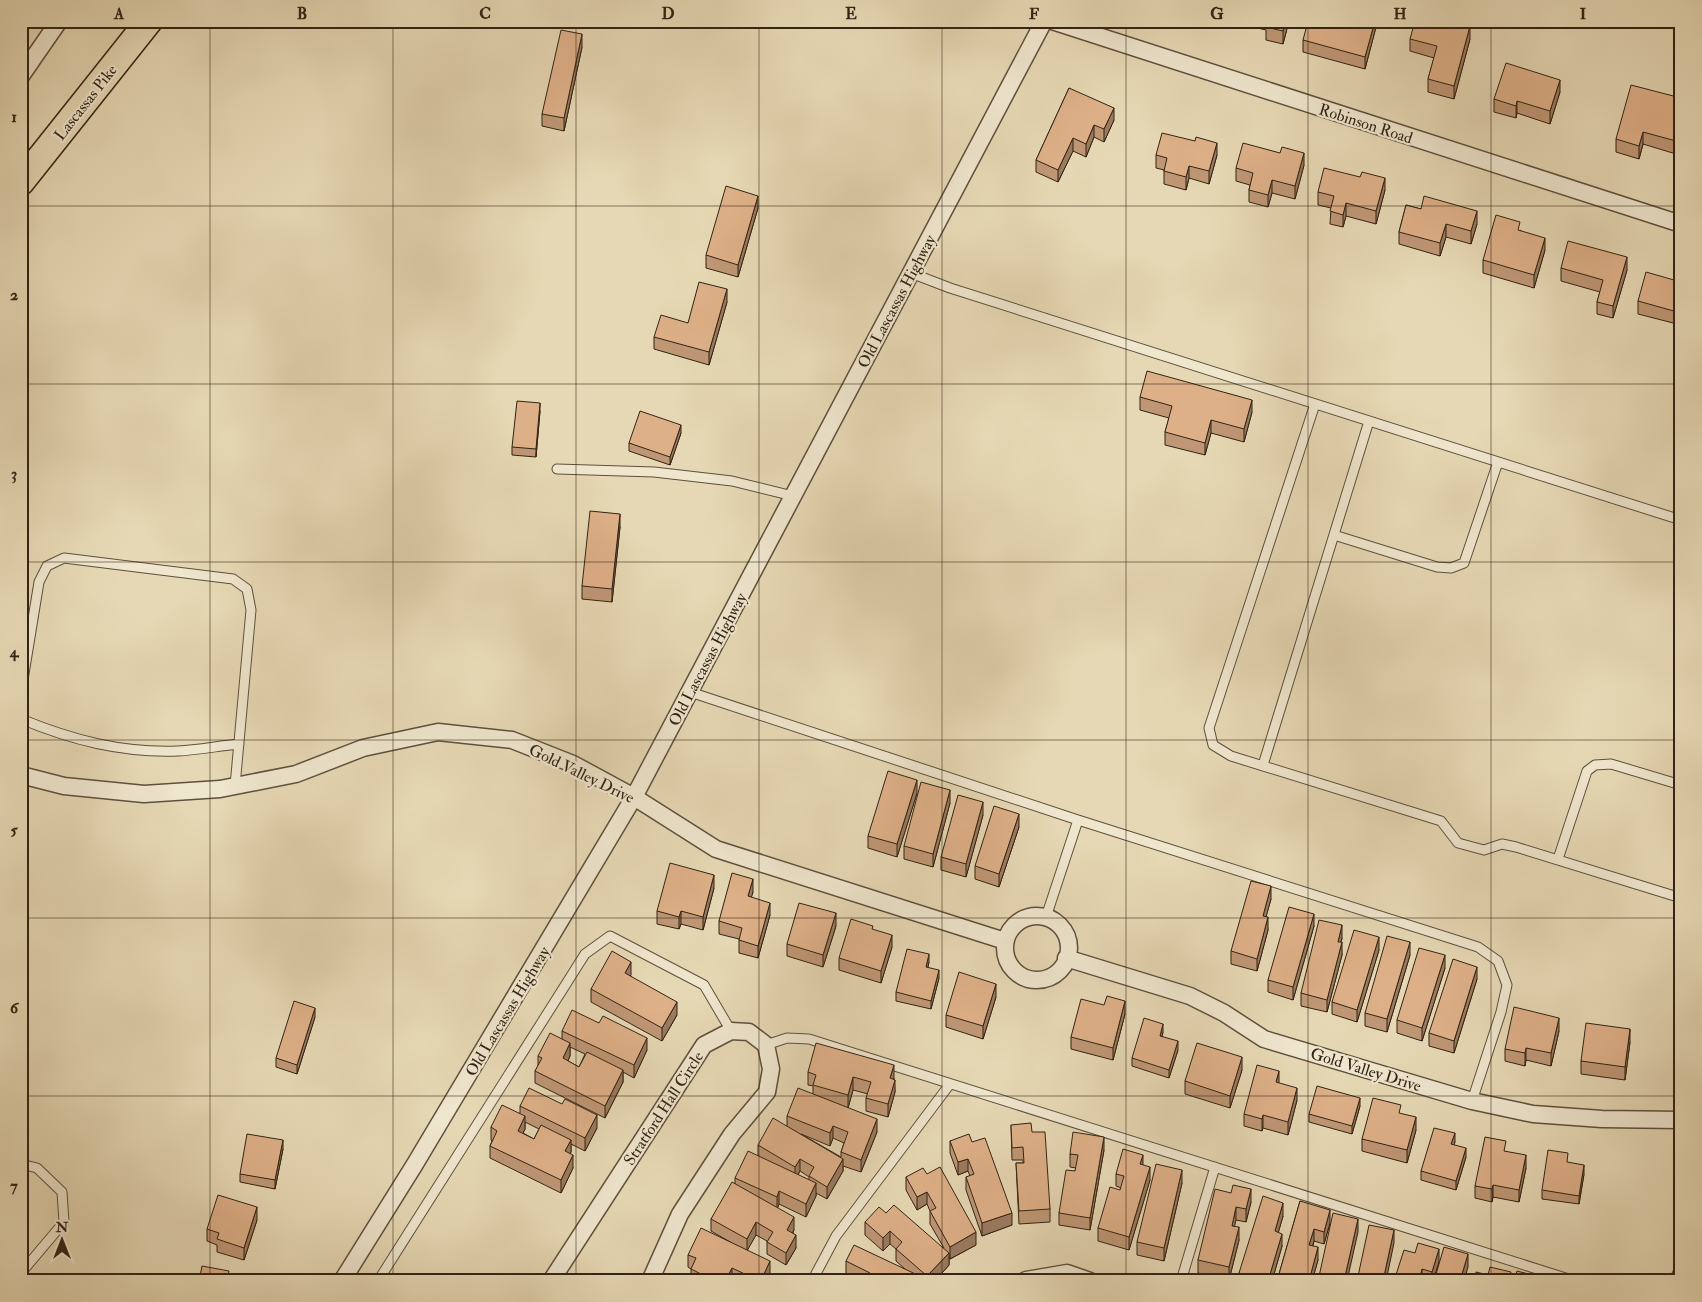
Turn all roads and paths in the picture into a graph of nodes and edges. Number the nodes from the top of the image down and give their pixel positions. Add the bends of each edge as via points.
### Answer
1 (60, 21) edge
2 (149, 21) edge
3 (1044, 21) edge
4 (1052, 21) edge
5 (21, 76) edge
6 (21, 182) edge
7 (1681, 224) edge
8 (911, 273) junction
9 (1315, 404) junction
10 (1369, 421) junction
11 (1498, 462) junction
12 (557, 469) dead end
13 (793, 496) junction
14 (1681, 520) edge
15 (1334, 535) junction
16 (21, 692) edge
17 (690, 692) junction
18 (21, 718) edge
19 (238, 744) junction
20 (1263, 765) junction
21 (21, 775) edge
22 (1681, 785) edge
23 (235, 786) junction
24 (634, 797) junction
25 (1078, 820) junction
26 (1558, 860) junction
27 (1681, 898) edge
28 (1046, 917) junction
29 (1006, 940) junction
30 (1066, 958) junction
31 (731, 1032) junction
32 (766, 1045) junction
33 (950, 1084) junction
34 (1472, 1101) junction
35 (1681, 1120) edge
36 (21, 1164) edge
37 (1215, 1167) junction
38 (21, 1273) edge
39 (1681, 1275) edge
40 (342, 1281) edge
41 (378, 1281) edge
42 (551, 1281) edge
43 (650, 1281) edge
44 (812, 1281) edge
45 (1026, 1281) edge
46 (1090, 1281) edge
47 (1181, 1281) edge
48 (1575, 1281) edge
49 (1680, 1281) edge

1 - 5 street
2 - 6 main road, Lascassas Pike
3 - 8 street, Old Lascassas Highway
4 - 7 street, Robinson Road
8 - 9 lane
8 - 13 street, Old Lascassas Highway
9 - 10 lane
9 - 20 lane via 1209,728 1214,745 1231,756
10 - 11 lane
10 - 15 lane
11 - 14 lane
11 - 15 lane via 1464,563 1451,568 1436,567
12 - 13 lane via 654,472 732,481
13 - 17 street, Old Lascassas Highway
15 - 20 lane
16 - 19 lane via 39,582 47,566 64,558 233,579 247,589 251,610
17 - 24 street, Old Lascassas Highway
17 - 25 lane
18 - 19 lane via 55,733 100,745 178,751
19 - 23 lane
20 - 26 lane via 1441,821 1458,843 1484,850 1502,844
21 - 23 street, Gold Valley Drive via 64,786 144,794
22 - 26 lane via 1611,764 1595,765 1587,771
23 - 24 street, Gold Valley Drive via 296,774 364,748 438,732 512,740 573,764
24 - 29 street, Gold Valley Drive via 716,849
24 - 40 street, Old Lascassas Highway
25 - 28 lane
25 - 34 lane via 1478,947 1498,961 1506,985 1501,1012
26 - 27 lane
28 - 29 street via 1026,918 1017,923
28 - 30 street via 1062,929 1067,939 1069,950
29 - 30 street via 1008,964 1025,978 1047,978 1057,973
30 - 34 street, Gold Valley Drive via 1190,996 1264,1039
31 - 32 street via 749,1032
31 - 41 lane via 704,985 610,936 584,954
31 - 42 street, Stratford Hall Circle via 704,1045
32 - 33 lane via 788,1038 809,1040
32 - 43 street via 771,1069 766,1092 732,1134 680,1214
33 - 37 lane
33 - 44 lane via 836,1236
34 - 35 street, Gold Valley Drive via 1533,1114
36 - 38 lane via 37,1168 62,1192 64,1222
37 - 47 lane
37 - 48 lane
39 - 49 street
45 - 46 street via 1067,1273

